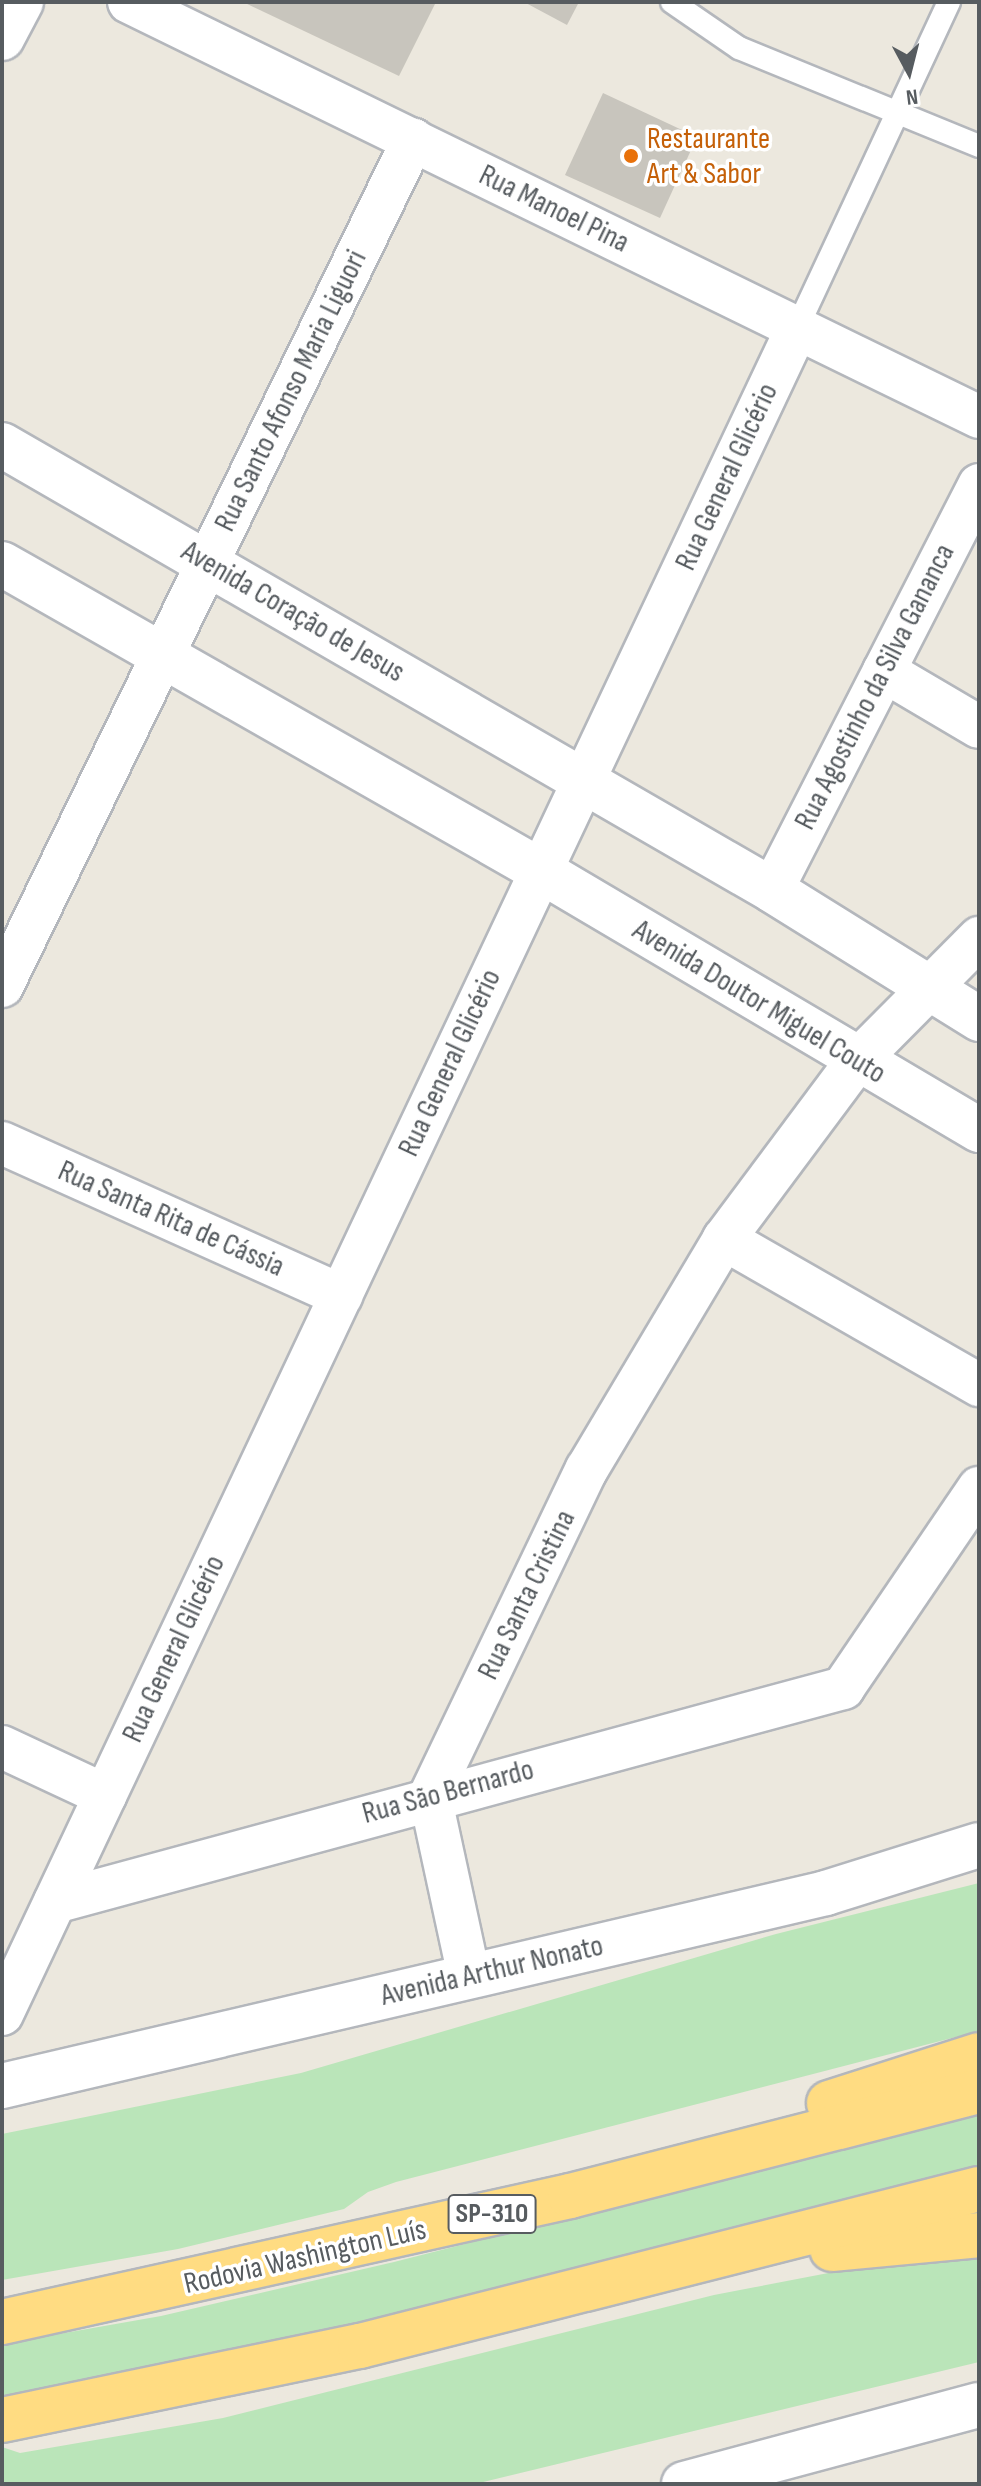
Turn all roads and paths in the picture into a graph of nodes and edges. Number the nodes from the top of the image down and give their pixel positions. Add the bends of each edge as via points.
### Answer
1 (21, 2) edge
2 (129, 2) edge
3 (672, 2) edge
4 (949, 2) edge
5 (2, 38) edge
6 (895, 110) junction
7 (413, 140) junction
8 (979, 146) edge
9 (797, 328) junction
10 (979, 417) edge
11 (2, 445) edge
12 (979, 485) edge
13 (208, 561) junction
14 (2, 564) edge
15 (161, 659) junction
16 (884, 671) junction
17 (979, 727) edge
18 (583, 781) junction
19 (541, 871) junction
20 (772, 890) junction
21 (979, 938) edge
22 (2, 986) edge
23 (926, 989) junction
24 (979, 1019) edge
25 (856, 1062) junction
26 (979, 1130) edge
27 (2, 1143) edge
28 (724, 1239) junction
29 (341, 1295) junction
30 (979, 1385) edge
31 (979, 1488) edge
32 (2, 1747) edge
33 (105, 1795) junction
34 (430, 1796) junction
35 (979, 1845) edge
36 (55, 1902) junction
37 (469, 1976) junction
38 (2, 2014) edge
39 (979, 2055) edge
40 (2, 2086) edge
41 (979, 2091) edge
42 (979, 2189) edge
43 (570, 2196) junction
44 (979, 2235) edge
45 (2, 2322) edge
46 (360, 2346) junction
47 (979, 2405) edge
48 (2, 2420) edge
49 (684, 2484) edge

1 - 5 street
2 - 7 street, Rua Manoel Pina
3 - 6 lane via 739,48
4 - 6 lane, Rua General Glicério
6 - 8 lane
6 - 9 lane, Rua General Glicério
7 - 9 street, Rua Manoel Pina
7 - 13 street, Rua Santo Afonso Maria Liguori
9 - 10 street, Rua Manoel Pina
9 - 18 street, Rua General Glicério
11 - 13 street, Avenida Coração de Jesus
12 - 16 street, Rua Agostinho da Silva Gananca
13 - 15 street, Rua Santo Afonso Maria Liguori
13 - 18 street, Avenida Coração de Jesus
14 - 15 street
15 - 19 street
15 - 22 street, Rua Santo Afonso Maria Liguori
16 - 17 street
16 - 20 street, Rua Agostinho da Silva Gananca
18 - 19 street, Rua General Glicério
18 - 20 street
19 - 25 street, Avenida Doutor Miguel Couto
19 - 29 street, Rua General Glicério
20 - 23 street
21 - 23 street, Rua Santa Cristina
23 - 24 street
23 - 25 street, Rua Santa Cristina
25 - 26 street, Avenida Doutor Miguel Couto
25 - 28 street, Rua Santa Cristina
27 - 29 street, Rua Santa Rita de Cássia
28 - 30 street
28 - 34 street, Rua Santa Cristina via 587,1469
29 - 33 street, Rua General Glicério
31 - 34 street, Rua São Bernardo via 843,1688
32 - 33 street
33 - 36 street, Rua General Glicério
34 - 36 street, Rua São Bernardo
34 - 37 street
35 - 37 street, Avenida Arthur Nonato via 826,1893
36 - 38 street, Rua General Glicério
37 - 40 street, Avenida Arthur Nonato
39 - 43 highway
41 - 43 highway, Rodovia Washington Luís / SP-310
42 - 46 highway
43 - 45 highway, Rodovia Washington Luís / SP-310
44 - 46 highway via 826,2250 569,2317
46 - 48 highway
47 - 49 street

